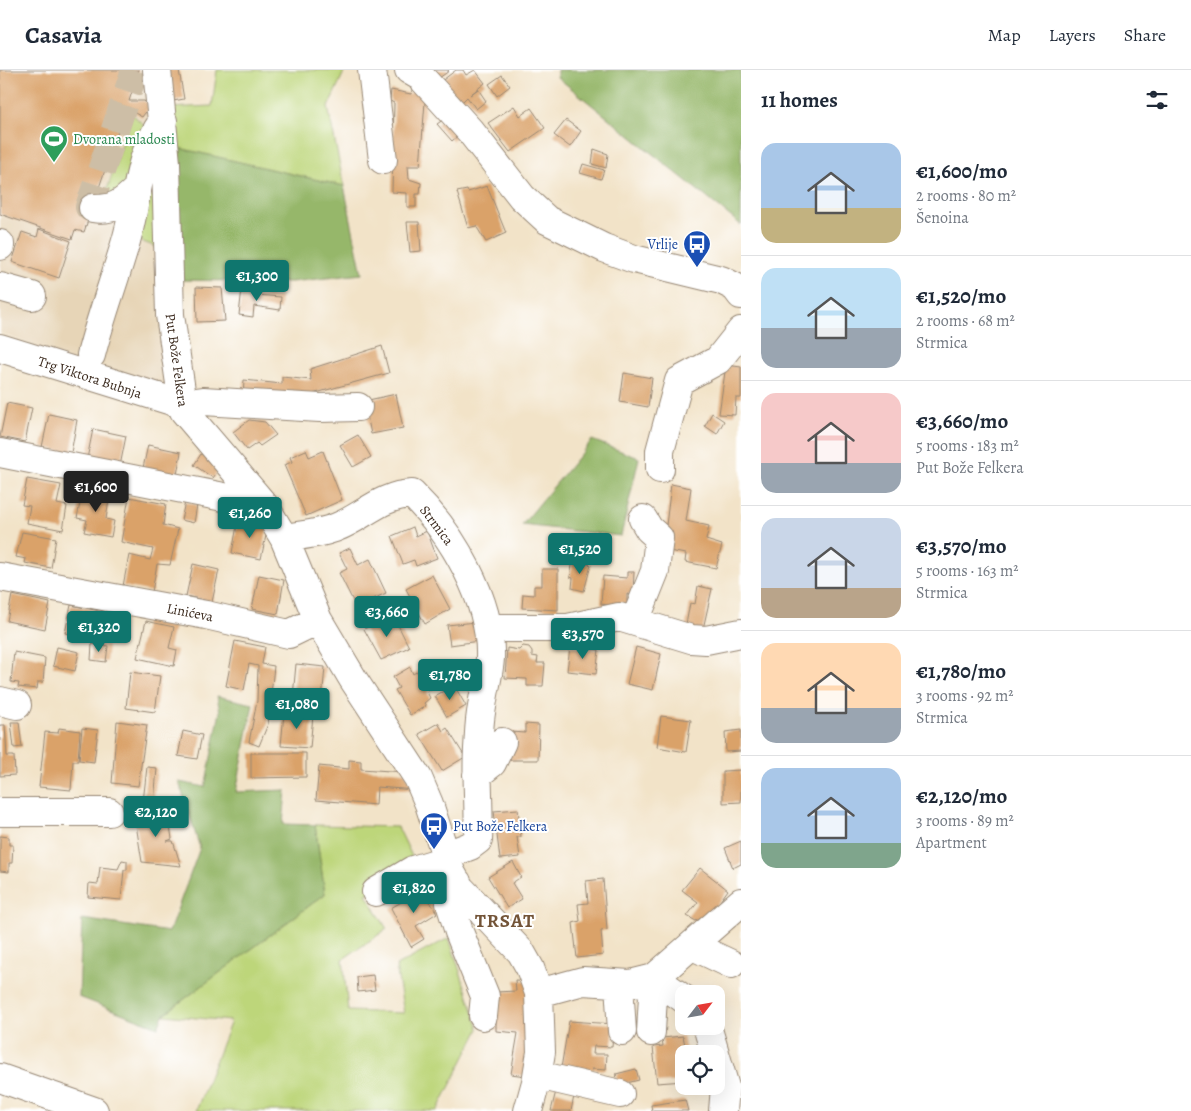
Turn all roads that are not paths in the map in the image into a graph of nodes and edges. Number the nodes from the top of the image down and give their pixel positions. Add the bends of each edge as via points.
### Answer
1 (157, 70) edge
2 (372, 70) edge
3 (409, 70) edge
4 (163, 121) junction
5 (383, 160) dead end
6 (137, 189) junction
7 (93, 208) dead end
8 (0, 287) edge
9 (739, 288) edge
10 (32, 296) dead end
11 (741, 331) edge
12 (0, 348) edge
13 (91, 355) dead end
14 (181, 404) junction
15 (358, 407) dead end
16 (0, 453) edge
17 (660, 469) dead end
18 (264, 505) junction
19 (643, 519) dead end
20 (284, 538) junction
21 (0, 577) edge
22 (318, 620) junction
23 (635, 621) junction
24 (489, 628) junction
25 (741, 633) edge
26 (502, 742) dead end
27 (477, 775) junction
28 (0, 812) edge
29 (109, 812) dead end
30 (449, 866) junction
31 (376, 892) dead end
32 (741, 902) edge
33 (693, 946) junction
34 (732, 964) dead end
35 (654, 978) junction
36 (619, 984) junction
37 (538, 993) junction
38 (675, 993) edge
39 (483, 1016) dead end
40 (622, 1031) dead end
41 (651, 1032) dead end
42 (710, 1035) edge
43 (538, 1075) junction
44 (0, 1078) edge
45 (620, 1094) dead end
46 (94, 1111) edge
47 (528, 1111) edge
48 (723, 1111) edge

1 - 4 street, Put Bože Felkera
2 - 5 street
3 - 9 street via 421,77 471,132 522,197 547,220 634,259 706,275
4 - 6 street via 143,157
4 - 14 street, Put Bože Felkera via 170,315
6 - 7 street via 118,205
6 - 13 street via 126,242
8 - 10 street
11 - 17 street via 718,360 679,381 660,450
12 - 14 street, Trg Viktora Bubnja
14 - 15 street via 202,401
14 - 18 street, Put Bože Felkera via 190,420
16 - 18 street
18 - 20 street, Put Bože Felkera
19 - 23 street via 659,538 655,571
20 - 22 street, Put Bože Felkera
20 - 24 street, Strmica via 339,526 388,499 412,494 462,558
21 - 22 street, Linićeva via 206,615 289,634
22 - 30 street, Put Bože Felkera via 418,778
23 - 24 street via 619,618 568,628
23 - 25 street via 691,639 706,640
24 - 27 street, Strmica via 489,677 482,707
26 - 27 street via 492,763
27 - 30 street, Strmica via 478,840
28 - 29 street
30 - 31 street via 413,870
30 - 37 street, Put Bože Felkera via 521,952
30 - 39 street via 450,903 485,996
32 - 33 street
33 - 34 street
33 - 35 street
35 - 36 street
35 - 38 street
35 - 41 street
36 - 37 street via 583,981
36 - 40 street
37 - 43 street, Put Bože Felkera via 541,1052
42 - 48 street via 725,1086
43 - 45 street
43 - 47 street, Put Bože Felkera
44 - 46 street

